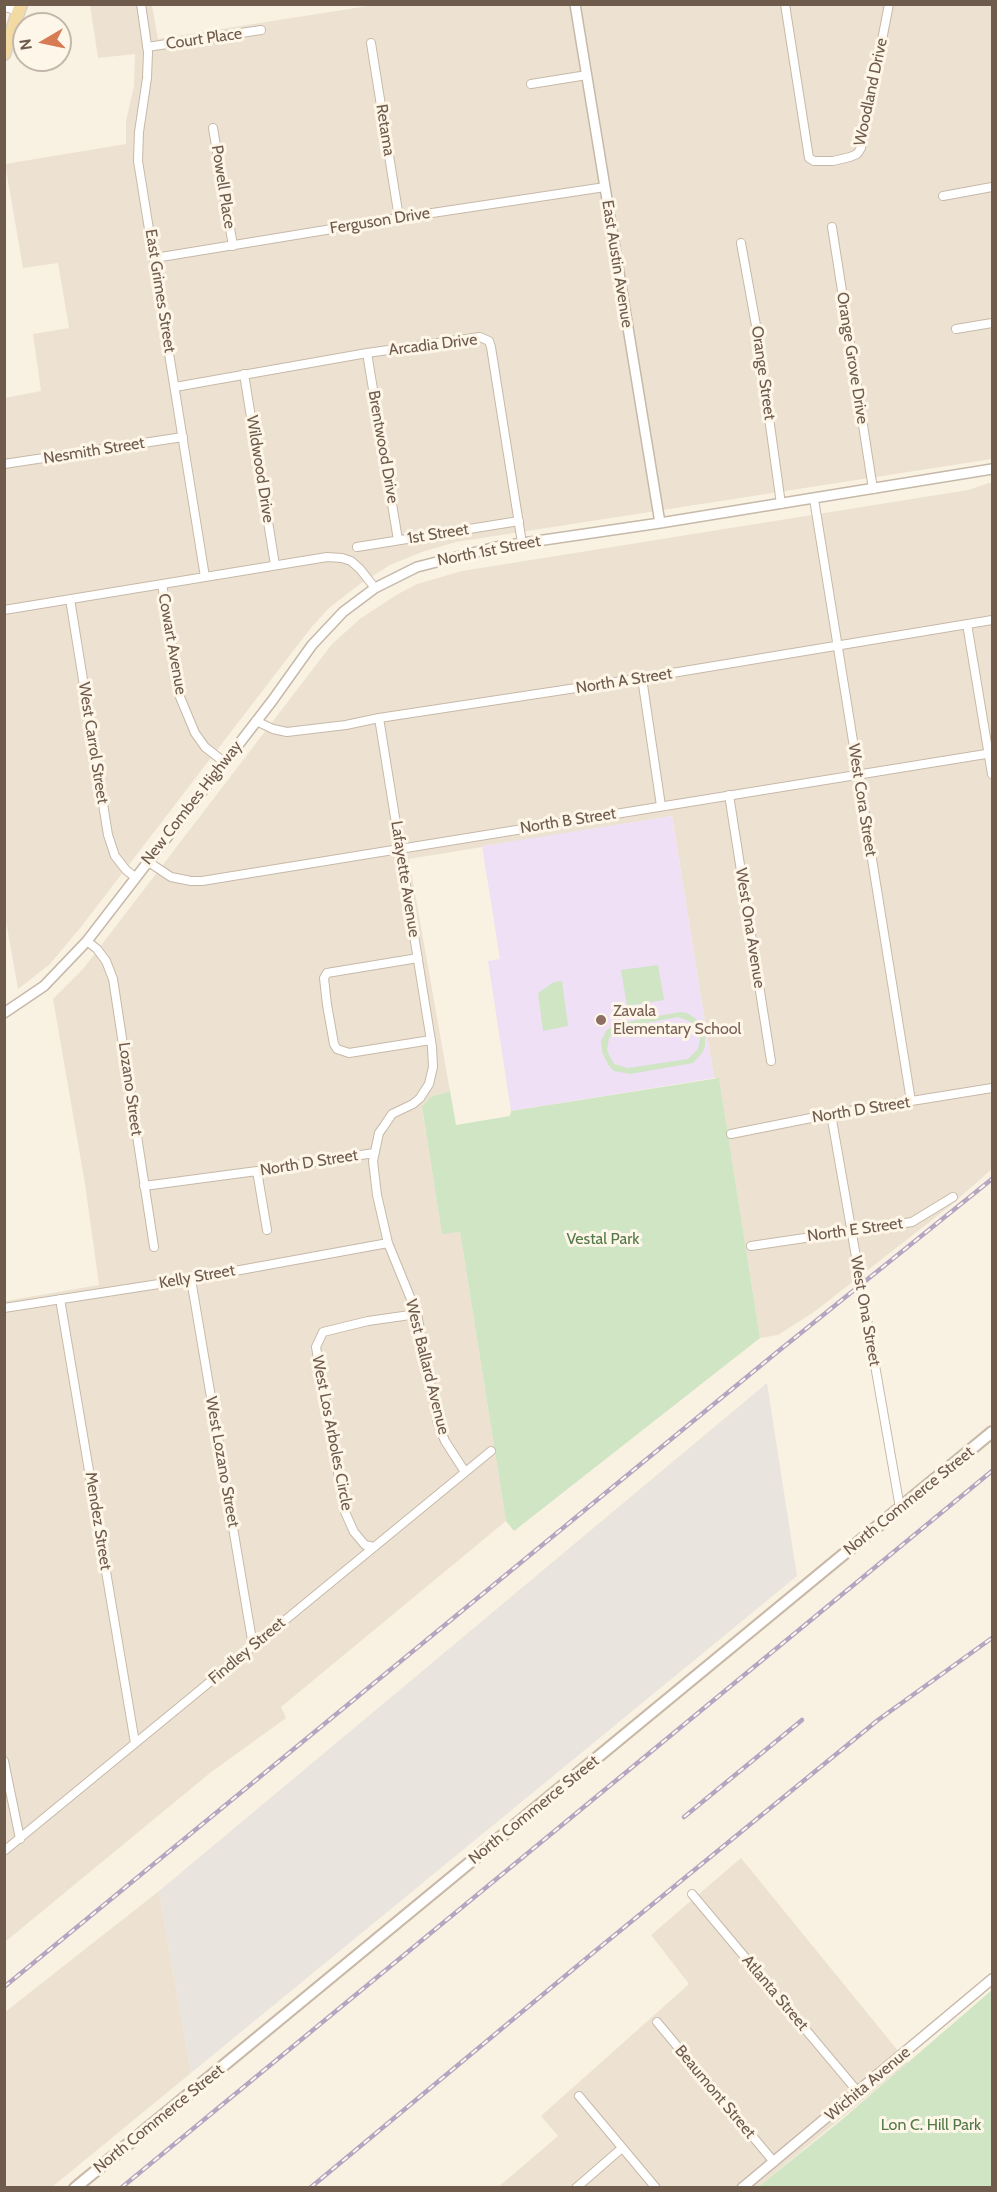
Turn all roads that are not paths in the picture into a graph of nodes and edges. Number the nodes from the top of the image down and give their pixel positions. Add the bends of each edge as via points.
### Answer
1 (141, 4) edge
2 (575, 4) edge
3 (785, 4) edge
4 (889, 4) edge
5 (4, 7) edge
6 (20, 8) edge
7 (261, 30) dead end
8 (371, 43) dead end
9 (147, 47) junction
10 (4, 54) edge
11 (587, 75) junction
12 (531, 84) dead end
13 (213, 128) dead end
14 (605, 187) junction
15 (993, 187) edge
16 (943, 196) dead end
17 (399, 218) junction
18 (832, 227) dead end
19 (741, 243) dead end
20 (233, 246) junction
21 (155, 258) junction
22 (993, 323) edge
23 (956, 329) dead end
24 (367, 353) junction
25 (244, 374) junction
26 (175, 387) junction
27 (183, 437) junction
28 (4, 464) edge
29 (993, 469) edge
30 (873, 489) junction
31 (814, 499) junction
32 (781, 504) junction
33 (519, 521) junction
34 (660, 524) junction
35 (398, 540) junction
36 (522, 543) junction
37 (357, 547) dead end
38 (275, 565) junction
39 (205, 577) junction
40 (162, 584) junction
41 (375, 588) junction
42 (70, 599) junction
43 (4, 610) edge
44 (993, 620) edge
45 (967, 624) junction
46 (838, 645) junction
47 (642, 678) junction
48 (380, 718) junction
49 (255, 721) junction
50 (991, 753) edge
51 (224, 762) junction
52 (858, 774) junction
53 (993, 774) edge
54 (729, 795) junction
55 (661, 806) junction
56 (400, 848) junction
57 (149, 859) junction
58 (135, 877) junction
59 (87, 941) junction
60 (418, 958) junction
61 (4, 1013) edge
62 (431, 1041) junction
63 (771, 1061) dead end
64 (993, 1088) edge
65 (911, 1101) junction
66 (831, 1114) junction
67 (731, 1134) dead end
68 (374, 1153) junction
69 (257, 1171) junction
70 (144, 1186) junction
71 (953, 1197) dead end
72 (267, 1230) dead end
73 (850, 1230) junction
74 (388, 1243) junction
75 (751, 1246) dead end
76 (154, 1247) dead end
77 (190, 1279) junction
78 (60, 1299) junction
79 (4, 1308) edge
80 (417, 1314) junction
81 (993, 1432) edge
82 (491, 1451) dead end
83 (465, 1472) junction
84 (900, 1508) junction
85 (374, 1547) junction
86 (253, 1646) junction
87 (135, 1743) junction
88 (4, 1761) edge
89 (20, 1839) junction
90 (4, 1851) edge
91 (692, 1894) dead end
92 (993, 1979) edge
93 (657, 2022) dead end
94 (858, 2092) junction
95 (579, 2096) dead end
96 (622, 2148) junction
97 (774, 2162) junction
98 (75, 2187) edge
99 (576, 2187) edge
100 (656, 2187) edge
101 (742, 2187) edge

1 - 9 street, East Grimes Street
2 - 11 street, East Austin Avenue
3 - 4 street, Woodland Drive via 809,158 814,161 850,157 861,148
5 - 6 street
6 - 10 main road
7 - 9 street, Court Place
8 - 17 street, Retama
9 - 21 street, East Grimes Street via 138,160
11 - 12 street
11 - 14 street, East Austin Avenue
13 - 20 street, Powell Place
14 - 17 street, Ferguson Drive
14 - 34 street, East Austin Avenue
15 - 16 street
17 - 20 street, Ferguson Drive
18 - 30 street, Orange Grove Drive
19 - 32 street, Orange Street
20 - 21 street, Ferguson Drive
21 - 26 street, East Grimes Street
22 - 23 street
24 - 25 street, Arcadia Drive
24 - 33 street, Arcadia Drive via 480,337 489,341
24 - 35 street, Brentwood Drive
25 - 26 street, Arcadia Drive
25 - 38 street, Wildwood Drive
26 - 27 street, East Grimes Street
27 - 28 street, Nesmith Street
27 - 39 street, East Grimes Street
29 - 30 street, North 1st Street
30 - 31 street, North 1st Street
31 - 32 street, North 1st Street
31 - 46 street, West Cora Street
32 - 34 street, North 1st Street
33 - 35 street, 1st Street
33 - 36 street, Arcadia Drive
34 - 36 street, North 1st Street
35 - 37 street, 1st Street
36 - 41 street, North 1st Street via 417,567
38 - 39 street
38 - 41 street via 342,558 356,564
39 - 40 street
40 - 42 street
40 - 51 street, Cowart Avenue via 180,698 195,733
41 - 49 street, New Combes Highway via 322,633
42 - 43 street
42 - 58 street, West Carrol Street via 108,836 115,856
44 - 45 street, North A Street
45 - 46 street, North A Street
45 - 50 street
46 - 47 street, North A Street
46 - 52 street, West Cora Street
47 - 48 street, North A Street
47 - 55 street
48 - 49 street, North A Street via 287,732
48 - 56 street, Lafayette Avenue
49 - 51 street, New Combes Highway
50 - 52 street, North B Street
50 - 53 street
51 - 57 street, New Combes Highway
52 - 54 street, North B Street
52 - 65 street, West Cora Street
54 - 55 street, North B Street
54 - 63 street, West Ona Avenue
55 - 56 street, North B Street
56 - 57 street, North B Street via 202,881 171,877
56 - 60 street, Lafayette Avenue
57 - 58 street, New Combes Highway
58 - 59 street, New Combes Highway
59 - 61 street, New Combes Highway via 44,986
59 - 70 street, Lozano Street via 106,961 113,979
60 - 62 street, Lafayette Avenue
60 - 62 street via 327,974 327,1005 337,1049 350,1053
62 - 68 street, North D Street via 433,1067 429,1084 413,1104 392,1114 379,1133
64 - 65 street, North D Street
65 - 66 street, North D Street
66 - 67 street, North D Street
66 - 73 street, West Ona Street
68 - 69 street, North D Street
68 - 74 street, West Ballard Avenue via 377,1195
69 - 70 street, North D Street
69 - 72 street
70 - 76 street, Lozano Street
71 - 73 street, North E Street via 912,1222
73 - 75 street, North E Street
73 - 84 street, West Ona Street
74 - 77 street, Kelly Street
74 - 80 street, West Ballard Avenue
77 - 78 street, Kelly Street
77 - 86 street, West Lozano Street
78 - 79 street, Kelly Street
78 - 87 street, Mendez Street
80 - 83 street, West Ballard Avenue via 438,1424
80 - 85 street, West Los Arboles Circle via 323,1332 316,1347 345,1512 354,1532 365,1545
81 - 84 main road, North Commerce Street
82 - 83 street, Findley Street
83 - 85 street, Findley Street
84 - 98 main road, North Commerce Street
85 - 86 street, Findley Street
86 - 87 street, Findley Street
87 - 89 street, Findley Street
88 - 89 street
89 - 90 street, Findley Street
91 - 94 street, Atlanta Street
92 - 94 street, Wichita Avenue
93 - 97 street, Beaumont Street
94 - 97 street, Wichita Avenue
95 - 96 street
96 - 99 street
96 - 100 street
97 - 101 street, Wichita Avenue

